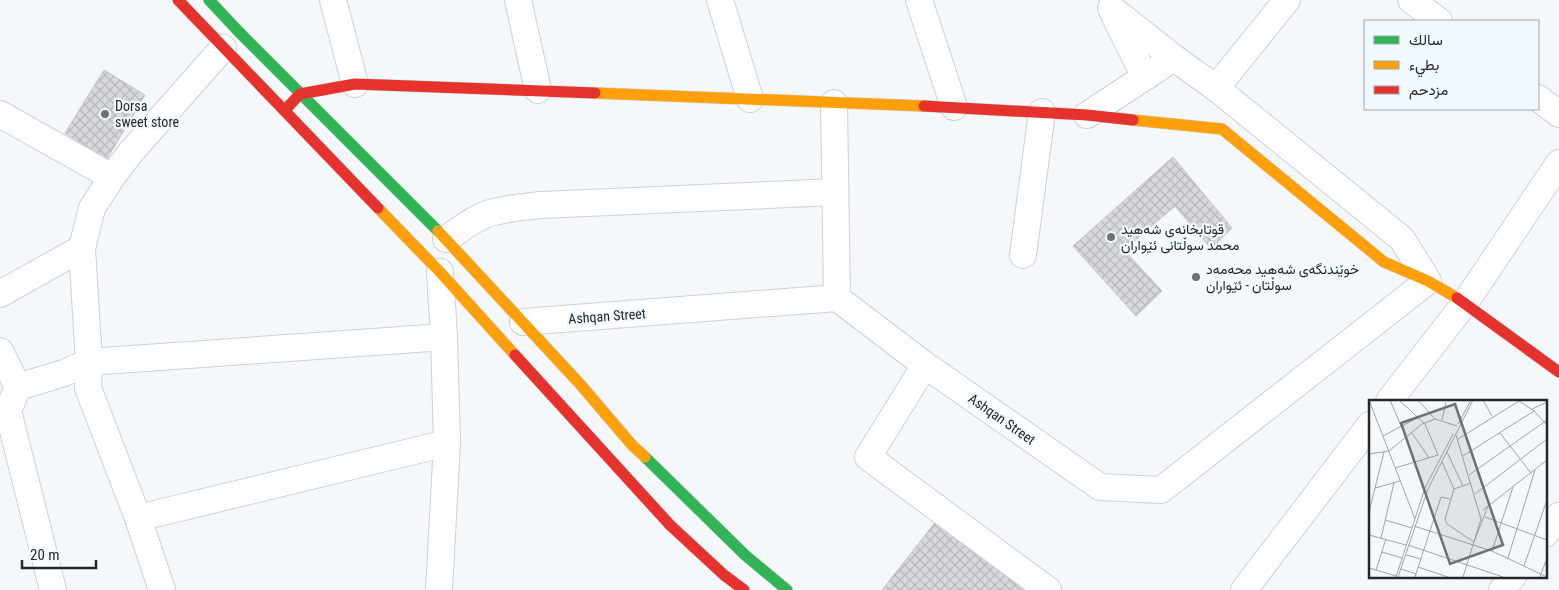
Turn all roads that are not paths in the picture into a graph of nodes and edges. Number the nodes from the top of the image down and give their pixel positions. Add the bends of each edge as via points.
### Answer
1 (178, 0) edge
2 (209, 0) edge
3 (333, 0) edge
4 (518, 0) edge
5 (720, 0) edge
6 (919, 0) edge
7 (1287, 0) edge
8 (1411, 0) edge
9 (1110, 4) edge
10 (1438, 20) edge
11 (223, 48) junction
12 (1174, 58) junction
13 (1145, 77) junction
14 (354, 84) junction
15 (1216, 88) junction
16 (538, 90) junction
17 (300, 94) junction
18 (750, 99) junction
19 (1539, 99) edge
20 (834, 103) junction
21 (954, 107) junction
22 (285, 110) junction
23 (1042, 112) junction
24 (0, 114) edge
25 (1559, 114) edge
26 (1087, 115) junction
27 (1559, 163) edge
28 (112, 177) junction
29 (835, 192) junction
30 (446, 239) junction
31 (82, 248) junction
32 (1023, 255) dead end
33 (440, 272) junction
34 (1428, 281) junction
35 (0, 294) edge
36 (837, 298) junction
37 (1465, 303) junction
38 (523, 322) junction
39 (444, 338) junction
40 (0, 351) edge
41 (89, 362) junction
42 (925, 365) junction
43 (1559, 372) edge
44 (18, 387) junction
45 (1390, 400) edge
46 (4, 416) edge
47 (1369, 426) edge
48 (447, 443) junction
49 (1559, 516) edge
50 (138, 518) junction
51 (1546, 533) edge
52 (1511, 578) edge
53 (53, 590) edge
54 (162, 590) edge
55 (439, 590) edge
56 (744, 590) edge
57 (787, 590) edge
58 (1048, 590) edge
59 (1244, 590) edge
60 (1502, 590) edge

1 - 11 street
2 - 17 street
3 - 14 street
4 - 16 street
5 - 18 street
6 - 21 street
7 - 15 street
8 - 10 street
9 - 12 street
9 - 13 street
11 - 22 street
11 - 28 street
12 - 13 street
12 - 15 street
13 - 26 street
14 - 16 street
14 - 17 street
15 - 34 street via 1402,239
16 - 18 street
17 - 22 street
17 - 30 street
18 - 20 street
19 - 25 street
20 - 21 street
20 - 29 street
21 - 23 street
22 - 33 street
23 - 26 street
23 - 32 street
24 - 28 street
26 - 34 street via 1222,129 1384,262
27 - 37 street
28 - 31 street via 92,208
29 - 30 street via 513,208 470,222
29 - 36 street
30 - 38 street
31 - 35 street
31 - 41 street
33 - 39 street
33 - 56 street via 639,493 696,550
34 - 37 street
34 - 42 street, Ashqan Street via 1161,490 1100,488
36 - 38 street, Ashqan Street
36 - 42 street, Ashqan Street
37 - 43 street
37 - 45 street
38 - 57 street via 632,445 745,555
39 - 41 street
39 - 48 street
40 - 44 street
41 - 44 street
41 - 50 street via 88,388
42 - 58 street via 868,456
44 - 46 street
46 - 53 street
47 - 59 street
48 - 50 street
48 - 55 street
49 - 51 street
50 - 54 street
52 - 60 street

